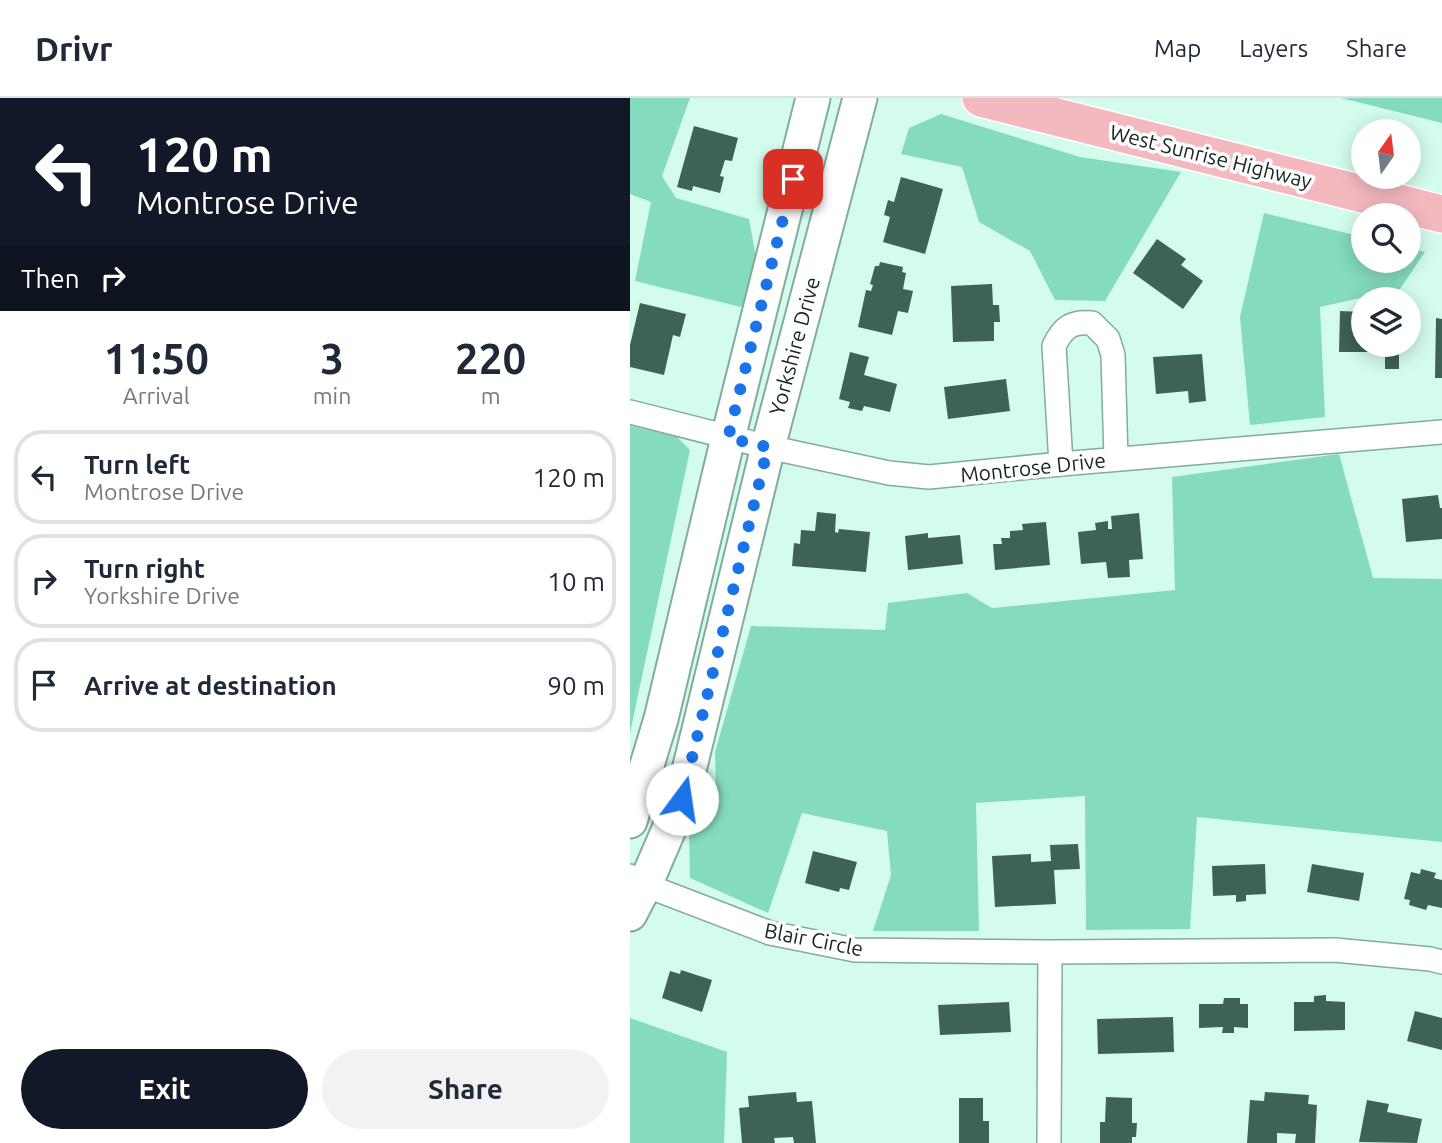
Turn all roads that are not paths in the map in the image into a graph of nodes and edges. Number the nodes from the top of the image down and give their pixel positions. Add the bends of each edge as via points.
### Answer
1 (813, 98) edge
2 (860, 98) edge
3 (981, 98) edge
4 (1442, 214) edge
5 (630, 412) edge
6 (1442, 432) edge
7 (728, 438) junction
8 (768, 447) junction
9 (1116, 459) junction
10 (1061, 464) junction
11 (630, 821) edge
12 (638, 881) edge
13 (630, 915) edge
14 (1050, 952) junction
15 (1442, 962) edge
16 (1049, 1143) edge

1 - 7 street, Yorkshire Drive
2 - 8 street, Yorkshire Drive
3 - 4 main road, West Sunrise Highway
5 - 7 street, Montrose Drive
6 - 9 street, Montrose Drive
7 - 8 street, Montrose Drive
7 - 11 street, Yorkshire Drive via 661,719
8 - 10 street, Montrose Drive via 929,478
8 - 12 street, Yorkshire Drive via 682,799
9 - 10 street, Montrose Drive
9 - 10 street via 1108,339 1092,323 1076,322 1062,331 1054,346
12 - 13 street, Yorkshire Drive
12 - 14 street, Blair Circle via 770,933 855,950
14 - 15 street, Blair Circle via 1335,950
14 - 16 street

